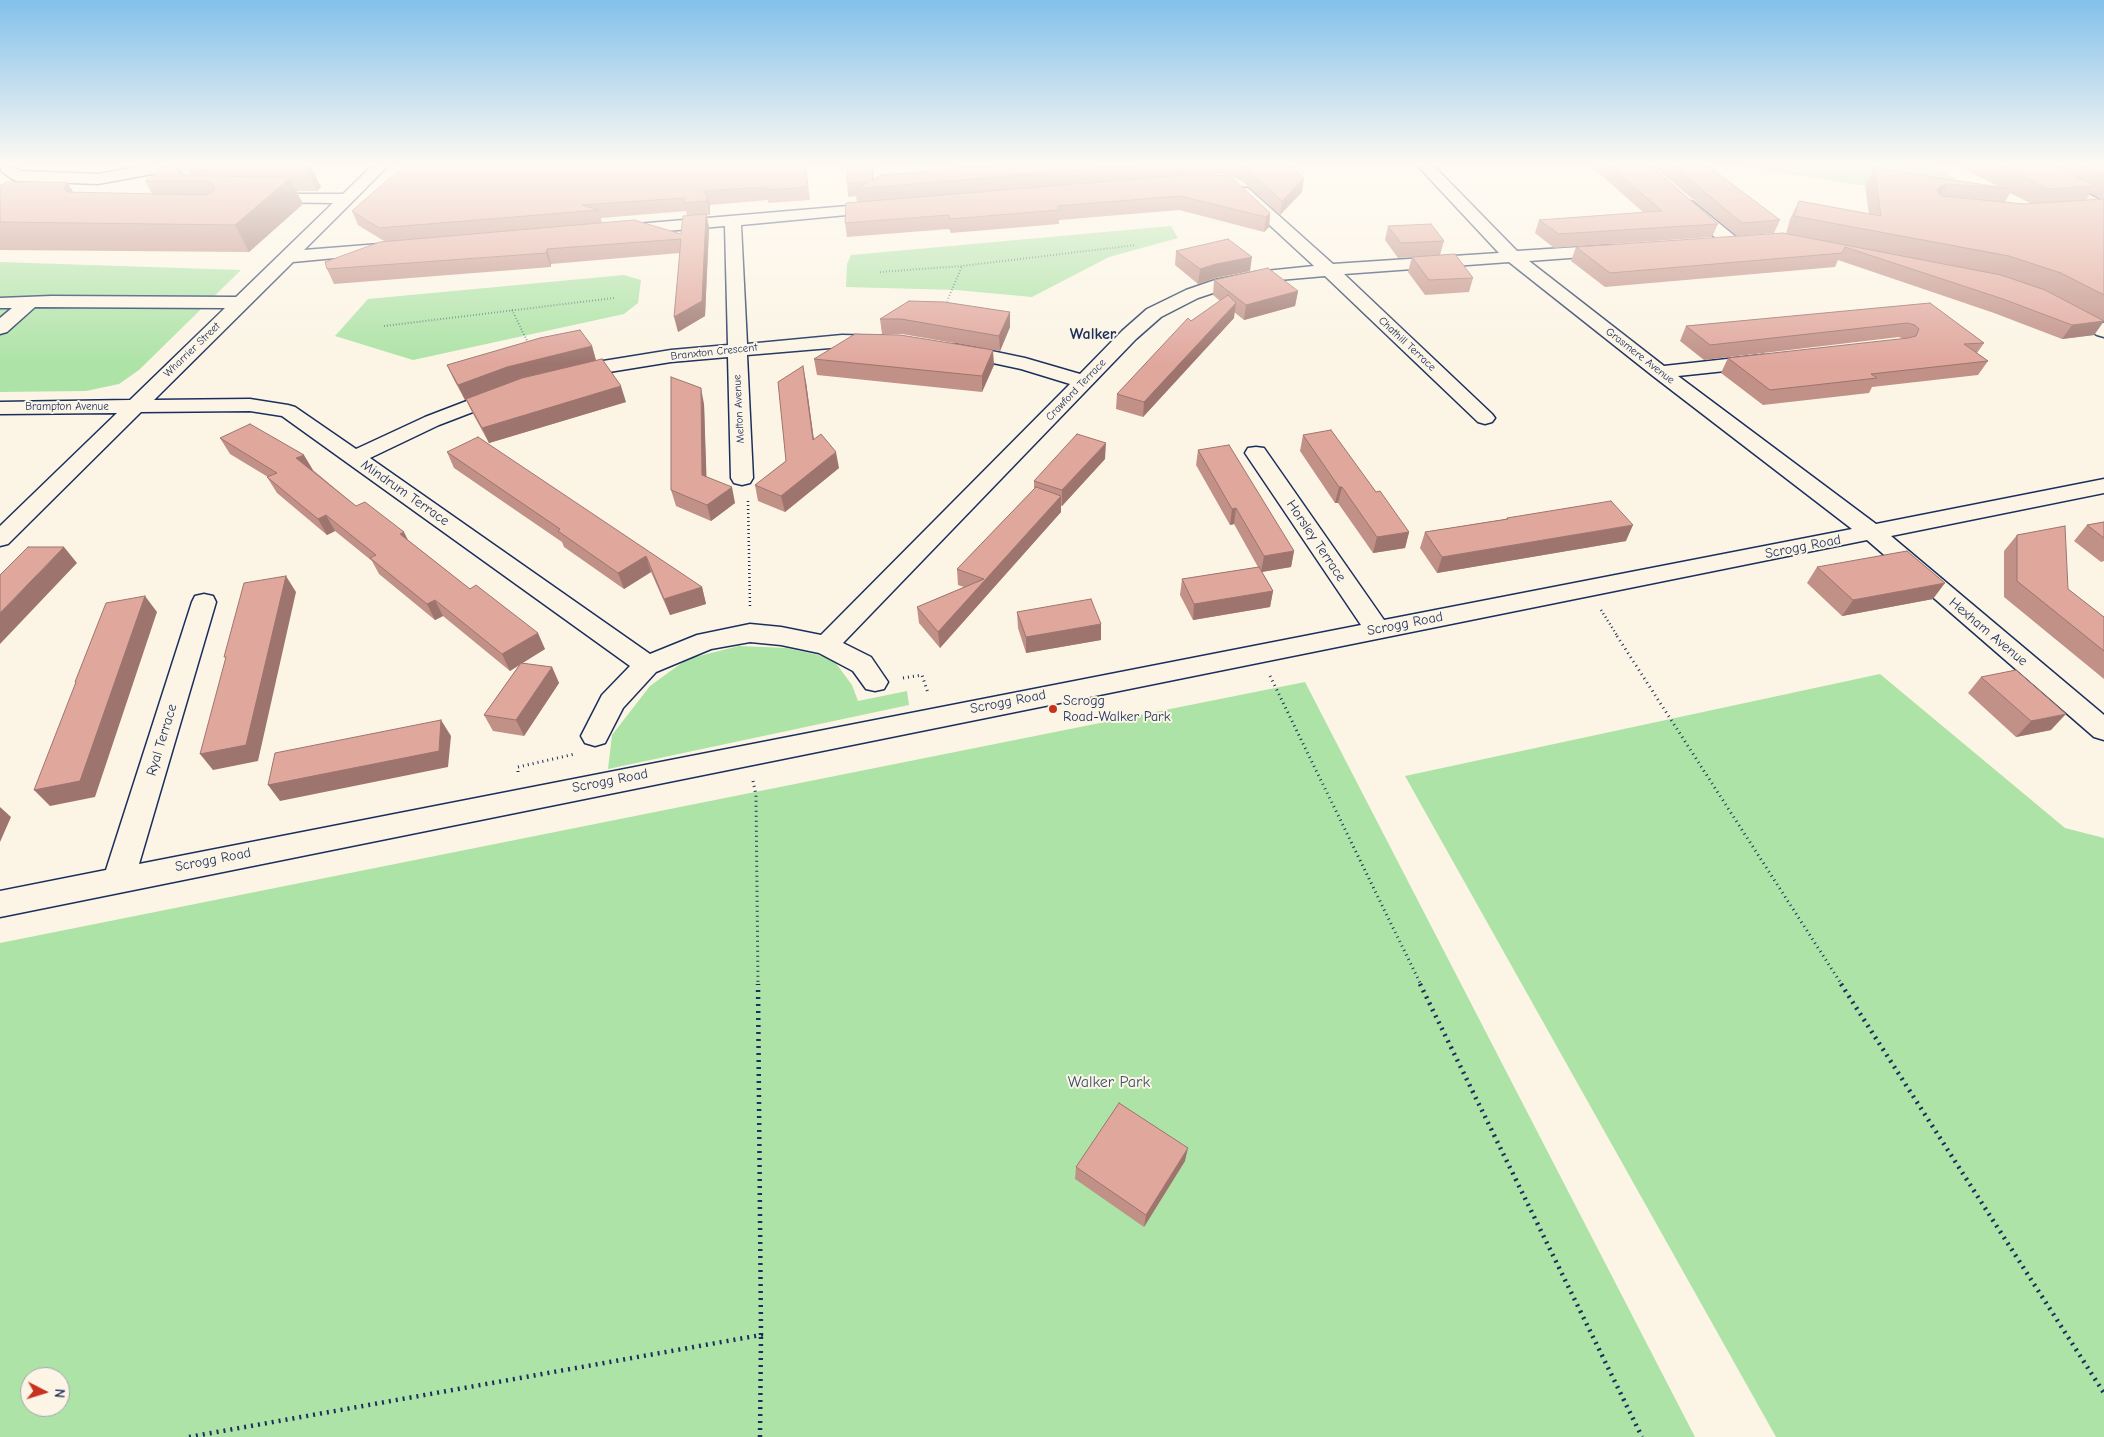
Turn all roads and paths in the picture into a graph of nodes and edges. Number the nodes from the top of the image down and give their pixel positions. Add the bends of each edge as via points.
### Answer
1 (317, 229) edge
2 (627, 229) edge
3 (733, 229) edge
4 (1284, 229) edge
5 (1486, 229) edge
6 (1716, 229) edge
7 (604, 231) edge
8 (1730, 241) junction
9 (1749, 241) edge
10 (1710, 243) edge
11 (1136, 245) dead end
12 (407, 247) edge
13 (1622, 250) edge
14 (289, 257) junction
15 (1514, 258) junction
16 (962, 266) junction
17 (1329, 270) junction
18 (880, 272) dead end
19 (614, 298) dead end
20 (30, 302) junction
21 (2051, 302) edge
22 (0, 303) edge
23 (240, 303) junction
24 (512, 310) junction
25 (944, 310) edge
26 (384, 326) dead end
27 (0, 328) edge
28 (2104, 331) edge
29 (902, 342) edge
30 (530, 346) edge
31 (937, 347) edge
32 (736, 350) junction
33 (1784, 358) edge
34 (1660, 372) junction
35 (556, 379) edge
36 (1085, 382) junction
37 (520, 388) edge
38 (134, 407) junction
39 (0, 408) edge
40 (1485, 418) dead end
41 (1256, 453) dead end
42 (355, 457) junction
43 (742, 478) joint
44 (2104, 486) edge
45 (1873, 533) junction
46 (0, 539) edge
47 (1587, 588) junction
48 (204, 602) dead end
49 (1377, 629) junction
50 (750, 633) junction
51 (826, 645) junction
52 (1258, 652) junction
53 (647, 664) junction
54 (875, 682) joint
55 (934, 717) junction
56 (2104, 730) edge
57 (596, 736) joint
58 (748, 754) junction
59 (517, 800) junction
60 (119, 878) junction
61 (0, 904) edge
62 (761, 1335) junction
63 (2104, 1394) edge
64 (190, 1437) edge
65 (760, 1437) edge
66 (1642, 1437) edge

1 - 14 street, Wharrier Street
2 - 7 street
3 - 32 street, Melton Avenue
4 - 17 street, Chathill Terrace
5 - 15 street, Grasmere Avenue
6 - 8 street
8 - 9 street
8 - 10 street
11 - 16 path
12 - 14 street
13 - 15 street, Crawford Terrace
14 - 23 street, Wharrier Street
15 - 17 street, Crawford Terrace
15 - 34 street, Grasmere Avenue
16 - 18 path
16 - 25 path
17 - 36 street, Crawford Terrace via 1256,277 1192,294 1154,313
17 - 40 street, Chathill Terrace
19 - 24 path
20 - 22 street
20 - 23 street
20 - 27 street
21 - 28 street
23 - 38 street, Wharrier Street
24 - 26 path
24 - 30 path
29 - 32 street, Branxton Crescent via 842,341
31 - 36 street via 1025,364
32 - 35 street, Branxton Crescent via 671,356 603,367
32 - 43 street, Melton Avenue
33 - 34 street
34 - 45 street, Grasmere Avenue
36 - 51 street, Crawford Terrace
37 - 42 street via 432,420
38 - 39 street, Brampton Avenue
38 - 42 street, Mindrum Terrace via 250,406 288,411
38 - 46 street, Wharrier Street
41 - 49 street, Horsley Terrace
42 - 53 street, Mindrum Terrace
43 - 50 path via 748,484
44 - 45 street, Scrogg Road
45 - 47 street, Scrogg Road
45 - 56 street, Hexham Avenue
47 - 49 street, Scrogg Road
47 - 63 path
48 - 60 street, Ryal Terrace
49 - 52 street, Scrogg Road
50 - 51 street
50 - 53 street via 706,641
51 - 54 street via 862,664
52 - 55 street, Scrogg Road
52 - 66 path
53 - 57 street via 612,702
54 - 55 path via 922,675
55 - 58 street, Scrogg Road
57 - 59 path via 593,750 518,767
58 - 59 street, Scrogg Road
58 - 62 path via 756,795
59 - 60 street, Scrogg Road
60 - 61 street, Scrogg Road
62 - 64 path
62 - 65 path

